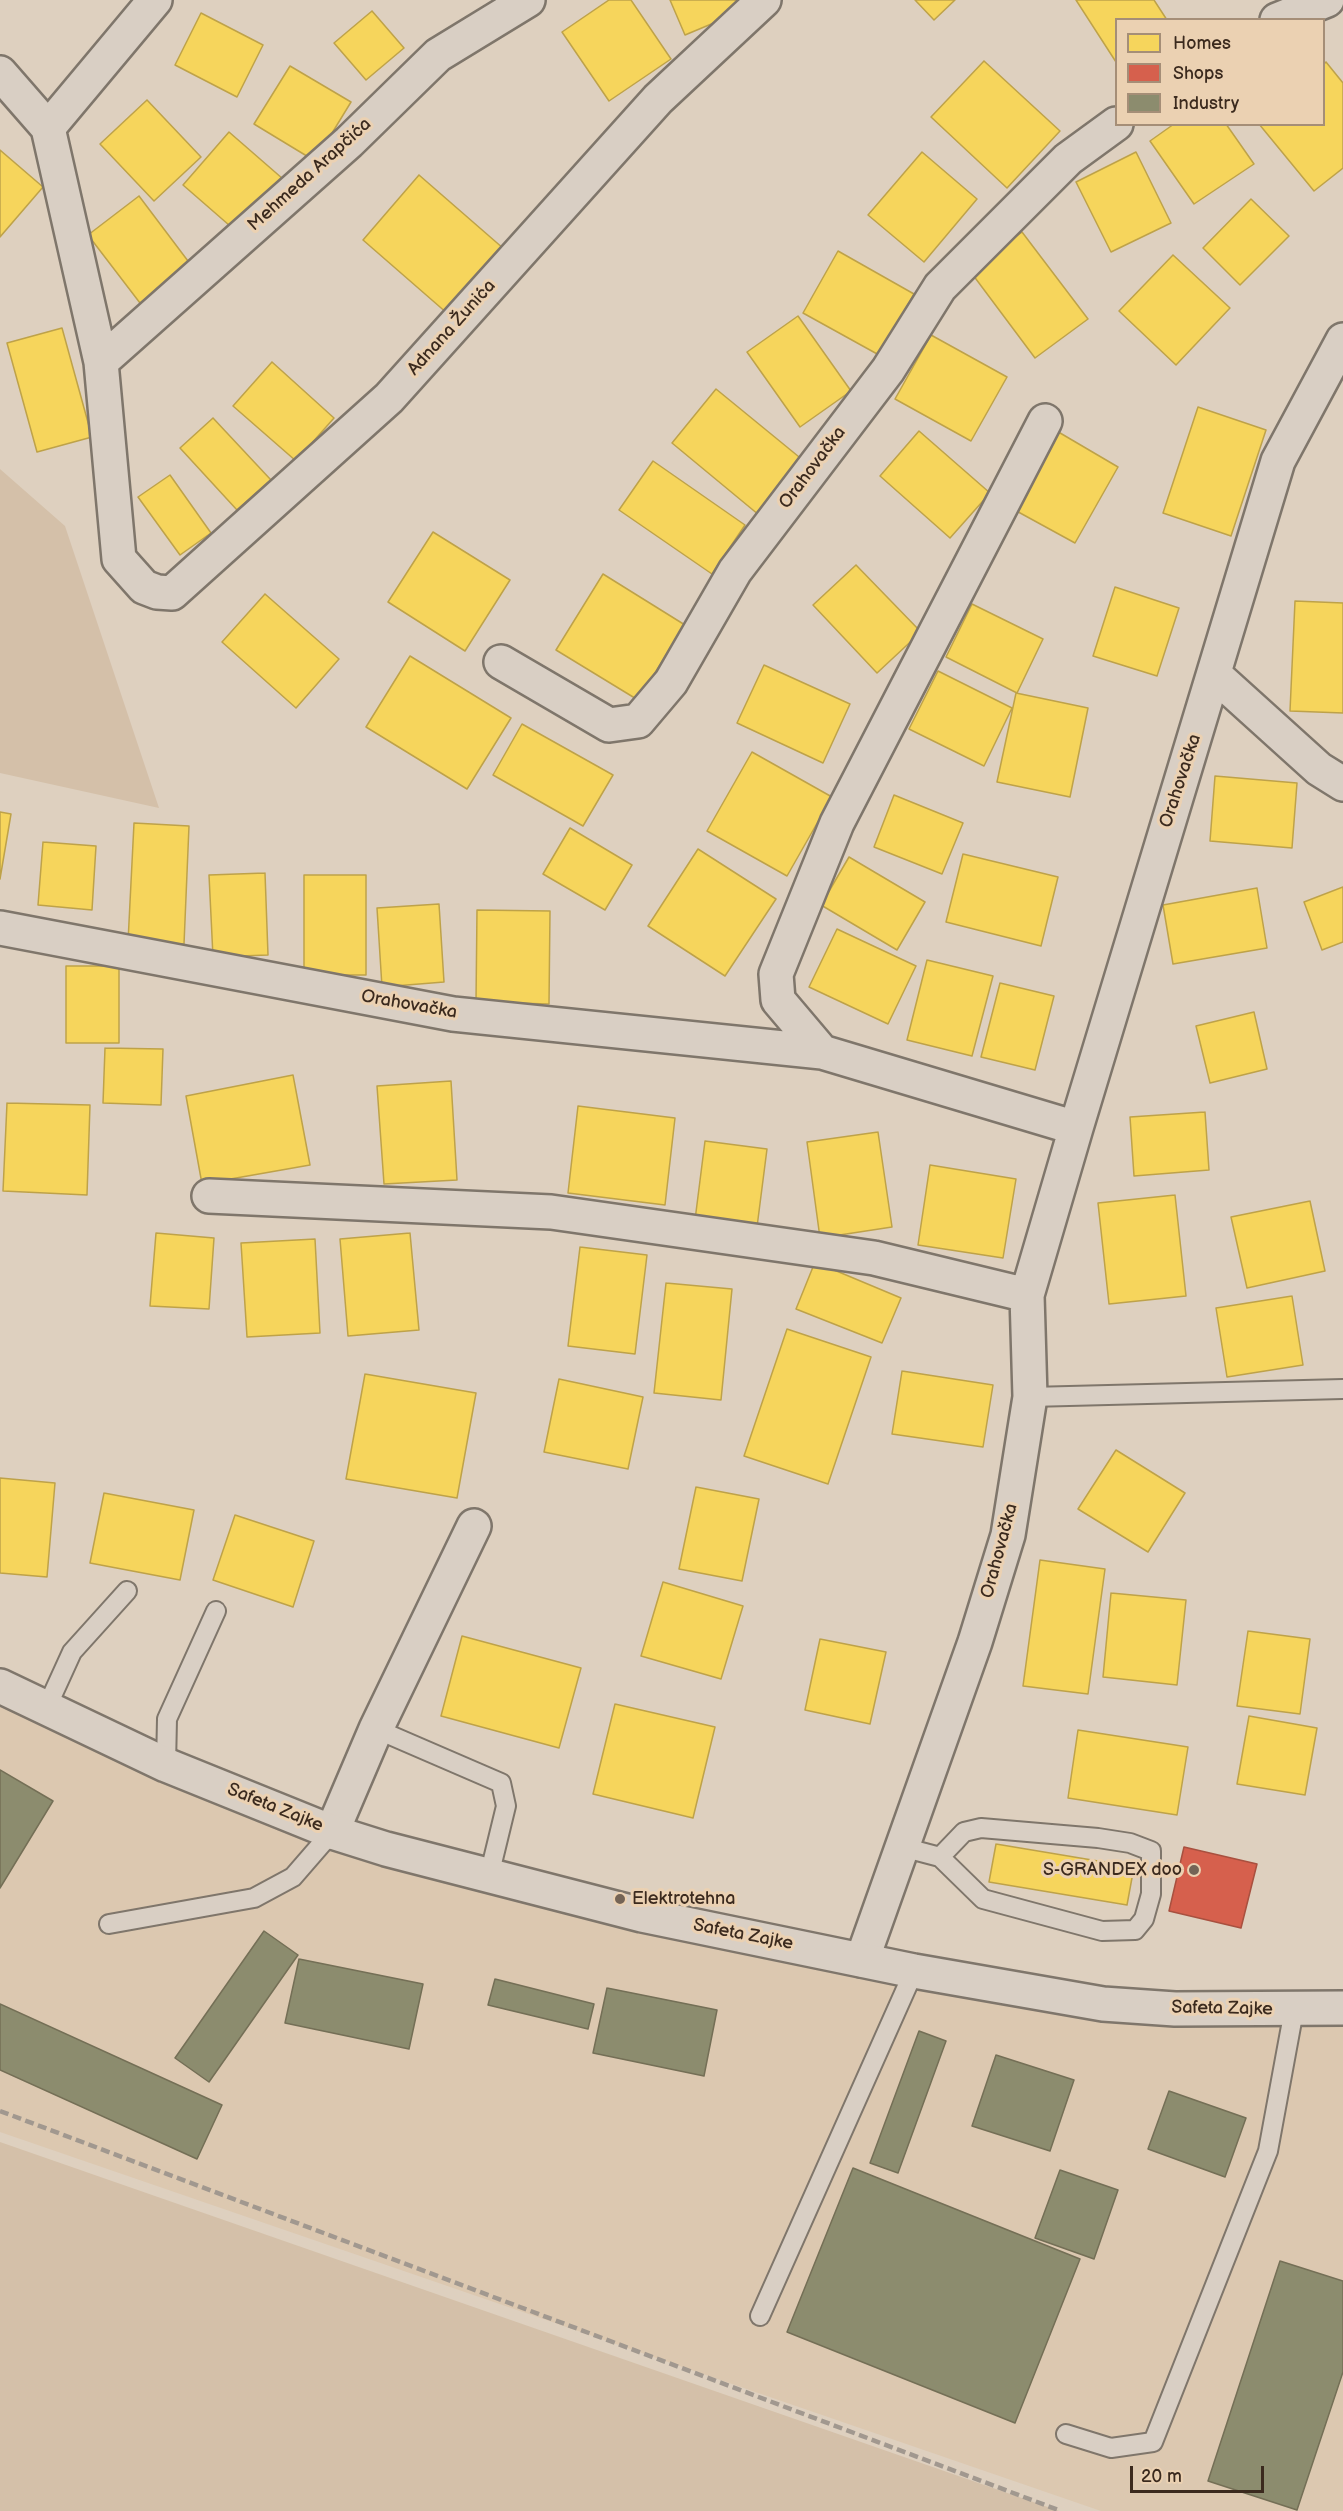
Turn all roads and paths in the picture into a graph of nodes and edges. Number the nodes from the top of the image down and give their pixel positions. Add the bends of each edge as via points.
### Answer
1 (155, 0) edge
2 (528, 0) edge
3 (764, 0) edge
4 (1327, 0) edge
5 (1282, 18) edge
6 (0, 73) edge
7 (1115, 125) edge
8 (48, 128) junction
9 (1343, 340) edge
10 (101, 362) junction
11 (1045, 421) dead end
12 (501, 662) dead end
13 (1215, 675) junction
14 (1343, 784) edge
15 (0, 928) edge
16 (822, 1052) junction
17 (1076, 1128) junction
18 (209, 1196) dead end
19 (1027, 1295) junction
20 (1343, 1389) edge
21 (1030, 1397) junction
22 (474, 1526) dead end
23 (127, 1591) dead end
24 (216, 1611) dead end
25 (0, 1686) edge
26 (46, 1709) junction
27 (376, 1729) junction
28 (166, 1765) junction
29 (332, 1832) junction
30 (902, 1847) junction
31 (940, 1857) junction
32 (489, 1876) junction
33 (109, 1924) dead end
34 (862, 1960) junction
35 (914, 1971) junction
36 (1343, 2008) edge
37 (1294, 2010) junction
38 (760, 2316) dead end
39 (1066, 2434) dead end

1 - 8 street
2 - 10 street, Mehmeda Arapčića via 438,55 349,142
3 - 10 street, Adnana Žunića via 658,99 389,398 172,593 144,587 119,559
4 - 5 street
6 - 8 street
7 - 12 street, Orahovačka via 1068,159 940,287 888,370 735,572 671,682 638,721 609,725
8 - 10 street
9 - 13 street, Orahovačka via 1278,461
11 - 16 street via 837,823 776,974 778,1000
13 - 14 street via 1319,769
13 - 17 street, Orahovačka
15 - 16 street, Orahovačka via 453,1014
16 - 17 street, Orahovačka
17 - 19 street, Orahovačka
18 - 19 street via 551,1212 873,1258
19 - 21 street, Orahovačka
20 - 21 lane
21 - 30 street, Orahovačka via 1008,1535 975,1642
22 - 27 street
23 - 26 lane via 72,1652
24 - 28 lane via 167,1719
25 - 26 street, Safeta Zajke
26 - 28 street, Safeta Zajke
27 - 29 street
27 - 32 lane via 501,1783 506,1806
28 - 29 street, Safeta Zajke
29 - 32 street, Safeta Zajke
29 - 33 lane via 293,1877 254,1898
30 - 31 lane
30 - 34 street, Orahovačka
31 - 31 lane via 982,1899 1102,1931 1135,1930 1144,1919 1151,1894 1151,1851 1130,1843 981,1828 964,1832
32 - 34 street, Safeta Zajke via 642,1915
34 - 35 street, Safeta Zajke
35 - 37 street, Safeta Zajke via 1103,2004
35 - 38 lane
36 - 37 street, Safeta Zajke
37 - 39 lane via 1269,2151 1153,2442 1111,2448

